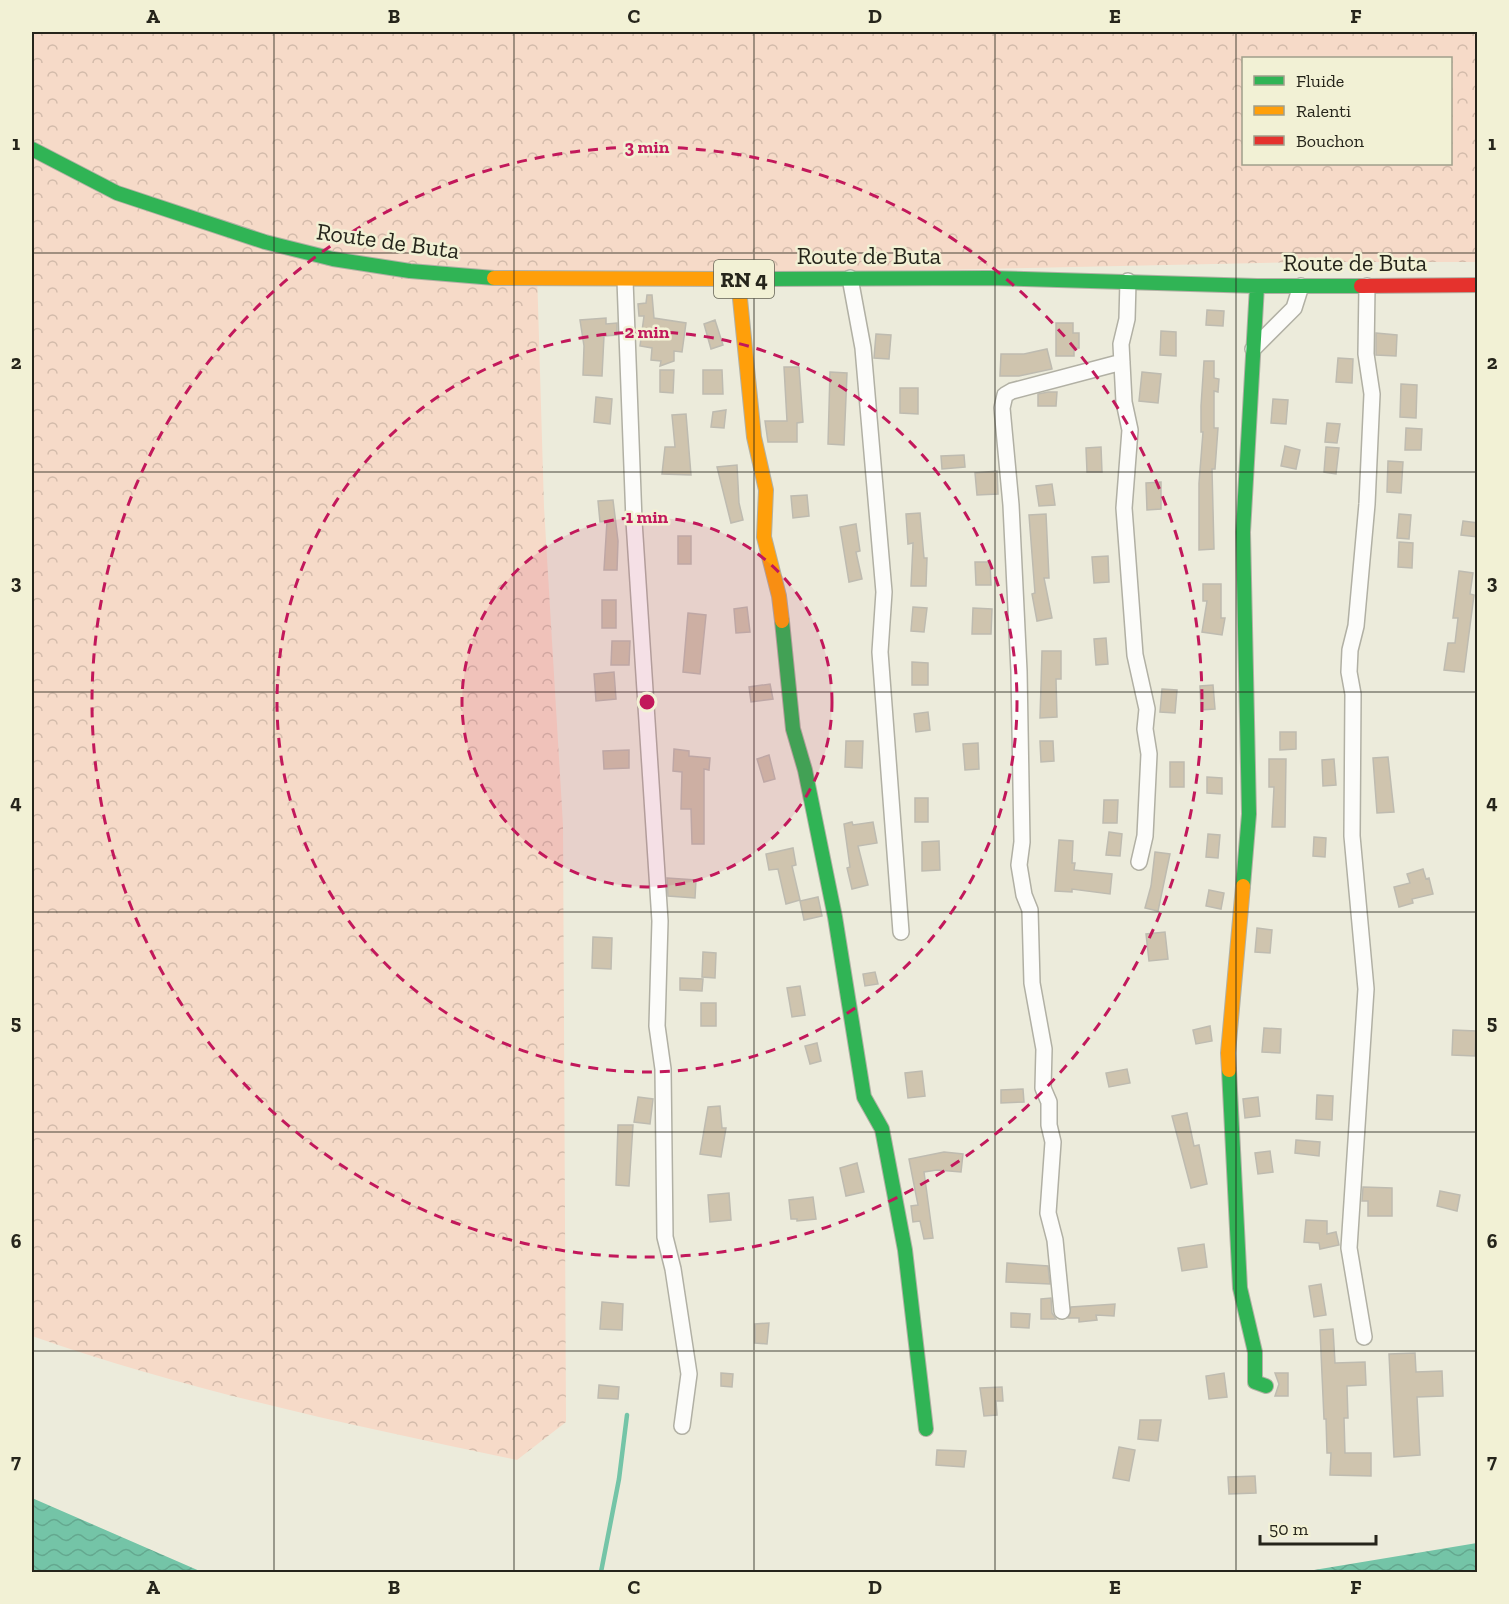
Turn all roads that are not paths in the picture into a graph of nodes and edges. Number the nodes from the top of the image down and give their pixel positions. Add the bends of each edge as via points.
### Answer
1 (32, 149) edge
2 (850, 278) junction
3 (738, 279) junction
4 (624, 280) junction
5 (1128, 281) junction
6 (1257, 285) junction
7 (1478, 285) edge
8 (1301, 286) junction
9 (1367, 286) junction
10 (1253, 349) junction
11 (1122, 362) junction
12 (1139, 862) dead end
13 (901, 932) dead end
14 (1062, 1311) dead end
15 (1364, 1337) dead end
16 (1266, 1386) dead end
17 (682, 1426) dead end
18 (926, 1429) dead end

1 - 4 main road, Route de Buta / RN 4 via 117,193 265,242 333,259 410,271 519,280
2 - 3 main road, Route de Buta / RN 4
2 - 5 main road, Route de Buta / RN 4
2 - 13 street via 863,348 883,580 880,652
3 - 4 main road, Route de Buta / RN 4
3 - 18 main road via 754,437 766,490 764,537 779,596 793,729 835,917 864,1097 882,1129 905,1250
4 - 17 street via 634,521 660,921 657,1026 663,1069 665,1237 689,1367
5 - 6 main road, Route de Buta / RN 4
5 - 11 street
6 - 8 main road, Route de Buta / RN 4
6 - 10 main road
7 - 9 main road, Route de Buta / RN 4
8 - 9 main road, Route de Buta / RN 4
8 - 10 street via 1294,308
9 - 15 street via 1366,354 1372,394 1369,460 1349,672 1353,715 1352,836 1365,989 1349,1248
10 - 16 main road via 1243,532 1249,814 1227,1053 1240,1288 1255,1352 1255,1382
11 - 12 street via 1130,430 1126,531 1136,655 1148,709 1146,836
11 - 14 street via 1012,391 1005,395 1002,408 1019,671 1019,865 1030,910 1035,1012 1044,1049 1043,1088 1050,1107 1053,1142 1048,1213 1055,1240

